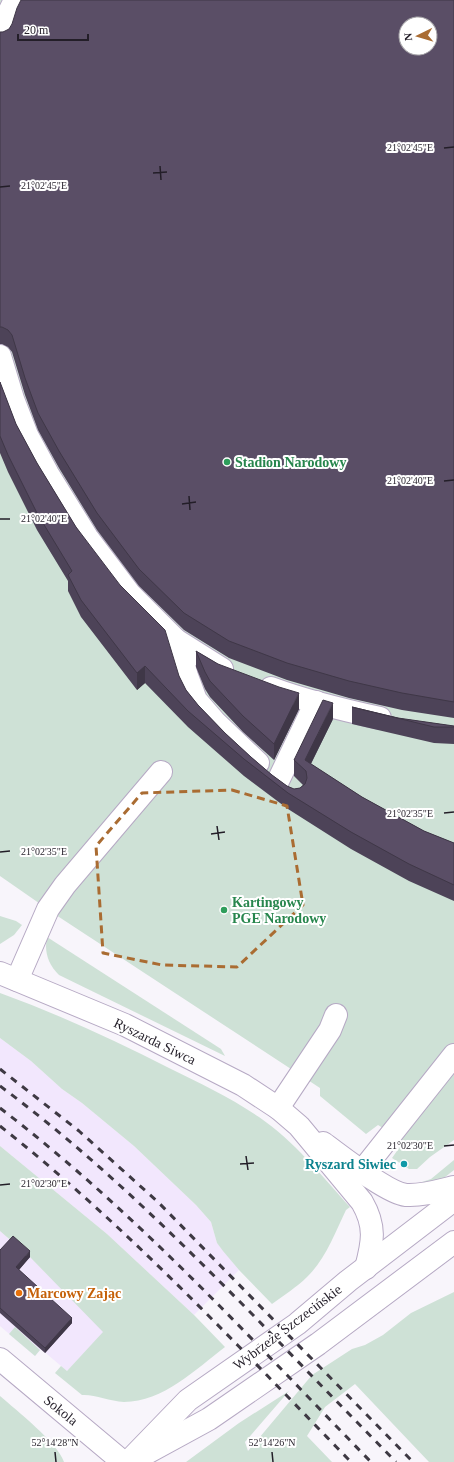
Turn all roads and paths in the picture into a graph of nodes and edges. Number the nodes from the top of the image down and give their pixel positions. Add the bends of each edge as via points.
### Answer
1 (15, 0) edge
2 (0, 38) edge
3 (0, 356) edge
4 (176, 640) junction
5 (316, 702) junction
6 (400, 722) dead end
7 (161, 772) dead end
8 (8, 976) edge
9 (336, 1015) dead end
10 (454, 1055) edge
11 (278, 1108) junction
12 (299, 1126) junction
13 (362, 1171) junction
14 (454, 1187) edge
15 (454, 1200) edge
16 (454, 1242) edge
17 (366, 1268) junction
18 (0, 1359) edge
19 (123, 1462) edge
20 (129, 1462) edge

1 - 2 street
3 - 4 street via 12,399 27,435 87,537 130,594
4 - 5 street via 223,669
4 - 5 street via 196,700 244,751 287,787
5 - 6 street
7 - 8 street via 65,885
8 - 11 street, Ryszarda Siwca via 125,1025 243,1085
9 - 11 street via 330,1030
10 - 13 street
11 - 12 street, Ryszarda Siwca
12 - 13 street, Ryszarda Siwca
12 - 17 street, Ryszarda Siwca via 362,1202 367,1212 372,1245
13 - 14 street, Ryszarda Siwca via 404,1195
15 - 17 street, Wybrzeże Szczecińskie
16 - 20 street, Wybrzeże Szczecińskie via 318,1344 209,1419
17 - 20 street, Wybrzeże Szczecińskie via 297,1324 188,1400
18 - 19 street, Sokola

